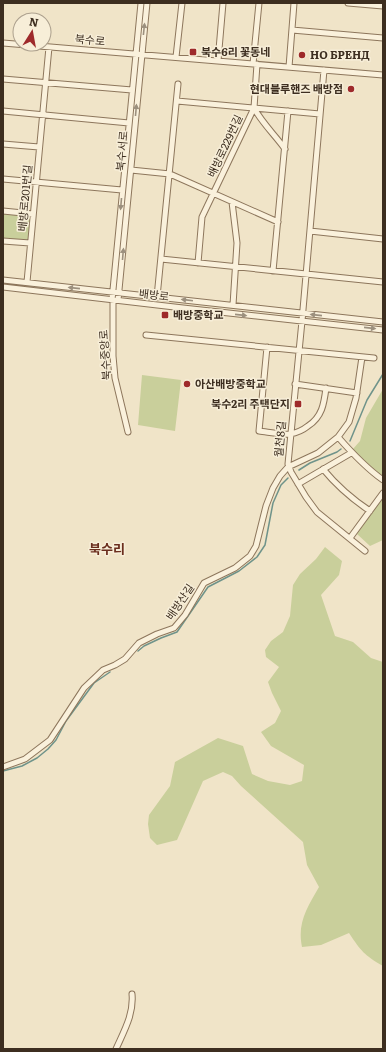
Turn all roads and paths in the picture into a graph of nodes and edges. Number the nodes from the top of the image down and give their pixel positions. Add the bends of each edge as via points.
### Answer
1 (140, 3) edge
2 (147, 3) edge
3 (182, 3) edge
4 (223, 3) edge
5 (259, 3) edge
6 (294, 3) edge
7 (348, 3) edge
8 (383, 6) edge
9 (292, 30) junction
10 (383, 38) edge
11 (52, 47) edge
12 (48, 52) edge
13 (136, 54) junction
14 (142, 54) junction
15 (176, 57) junction
16 (218, 61) junction
17 (255, 64) junction
18 (289, 67) junction
19 (324, 70) junction
20 (383, 75) edge
21 (3, 79) edge
22 (45, 83) junction
23 (178, 84) dead end
24 (132, 90) junction
25 (177, 101) junction
26 (254, 108) junction
27 (3, 111) edge
28 (288, 111) junction
29 (320, 114) junction
30 (42, 115) junction
31 (129, 123) junction
32 (3, 144) edge
33 (39, 147) junction
34 (285, 149) junction
35 (131, 170) junction
36 (170, 174) junction
37 (3, 178) edge
38 (36, 182) junction
39 (122, 190) junction
40 (213, 194) junction
41 (232, 202) junction
42 (3, 211) edge
43 (33, 214) junction
44 (278, 222) junction
45 (310, 231) junction
46 (383, 239) edge
47 (3, 241) edge
48 (30, 243) junction
49 (161, 259) junction
50 (198, 263) junction
51 (236, 267) junction
52 (273, 271) junction
53 (306, 274) junction
54 (3, 280) edge
55 (27, 282) junction
56 (383, 282) edge
57 (3, 287) edge
58 (113, 292) junction
59 (119, 293) junction
60 (157, 296) junction
61 (114, 300) junction
62 (233, 305) junction
63 (303, 314) junction
64 (302, 321) junction
65 (383, 322) edge
66 (383, 330) edge
67 (146, 335) dead end
68 (267, 347) junction
69 (299, 350) junction
70 (362, 357) junction
71 (374, 358) dead end
72 (296, 384) junction
73 (326, 388) junction
74 (357, 393) junction
75 (128, 432) dead end
76 (290, 434) junction
77 (338, 438) junction
78 (351, 453) junction
79 (288, 467) junction
80 (323, 469) junction
81 (383, 480) edge
82 (298, 484) junction
83 (383, 493) edge
84 (370, 511) junction
85 (350, 538) junction
86 (366, 551) dead end
87 (3, 767) edge
88 (132, 994) dead end
89 (116, 1049) edge

1 - 13 street, 북수서로
14 -> 2 street, 북수서로
3 - 15 street
4 - 16 street
5 - 17 street
6 - 9 street
7 - 8 street
9 - 10 street
9 - 18 street
11 - 13 street, 북수로
12 - 22 street, 배방로201번길
13 - 14 street, 북수로
13 - 24 street, 북수서로
14 - 15 street, 북수로
35 -> 14 street, 북수서로
15 - 16 street, 북수로
16 - 17 street, 북수로
17 - 18 street, 북수로
17 - 26 street, 배방로229번길
18 - 19 street, 북수로
19 - 20 street, 북수로
19 - 29 street
21 - 22 street
22 - 24 street
22 - 30 street, 배방로201번길
23 - 25 street, 배방로
24 - 31 street, 북수서로
25 - 26 street, 배방로229번길
25 - 36 street, 배방로
26 - 28 street, 배방로229번길
26 - 34 street, 배방로229번길
26 - 40 street, 배방로229번길
27 - 30 street
28 - 29 street, 배방로229번길
28 - 34 street
29 - 45 street
30 - 31 street
30 - 33 street, 배방로201번길
31 - 39 street, 북수서로
32 - 33 street
33 - 38 street, 배방로201번길
34 - 44 street
35 - 36 street, 배방로229번길
59 -> 35 street, 북수서로
36 - 40 street, 배방로229번길
36 - 49 street, 배방로
37 - 38 street
38 - 39 street
38 - 43 street, 배방로201번길
39 -> 58 street, 북수서로
40 - 41 street, 배방로229번길
40 - 50 street, 배방로229번길 via 202,217
41 - 44 street, 배방로229번길
41 - 51 street via 237,243
42 - 43 street
43 - 48 street, 배방로201번길
44 - 52 street
45 - 46 street
45 - 53 street
47 - 48 street
48 - 55 street, 배방로201번길
49 - 50 street
49 - 60 street, 배방로
50 - 51 street
51 - 52 street
51 - 62 street
52 - 53 street
53 - 56 street
53 - 63 street
54 - 55 street, 배방로
58 -> 55 street, 배방로
57 - 61 street, 배방로
58 - 59 street, 배방로
58 - 61 street, 북수서로
59 - 60 street, 배방로
59 - 61 street, 북수서로
62 -> 60 street, 배방로
61 -> 64 street, 배방로
61 - 75 street, 북수중앙로 via 115,378
62 - 63 street, 배방로
63 - 64 street
65 -> 63 street, 배방로
64 -> 66 street, 배방로
64 - 69 street, 월천8길
67 - 68 street
68 - 69 street
68 - 76 street via 259,431
69 - 70 street
69 - 72 street, 월천8길
70 - 71 street
70 - 74 street
72 - 73 street
72 - 76 street, 월천8길
73 - 74 street
73 - 76 street via 324,405 314,422
74 - 77 street via 349,422
76 - 79 street, 월천8길
77 - 78 street
77 - 79 street via 318,453
78 - 80 street
78 - 81 street
79 - 82 street, 월천8길
79 - 87 street, 배방산길 via 273,488 256,546 250,556 235,568 204,583 174,628 139,643 125,659 103,670 84,688 50,740 25,759
80 - 82 street
80 - 84 street via 334,482
82 - 85 street, 월천8길 via 317,512
83 - 84 street
84 - 85 street
85 - 86 street, 월천8길
88 - 89 street via 130,1018

